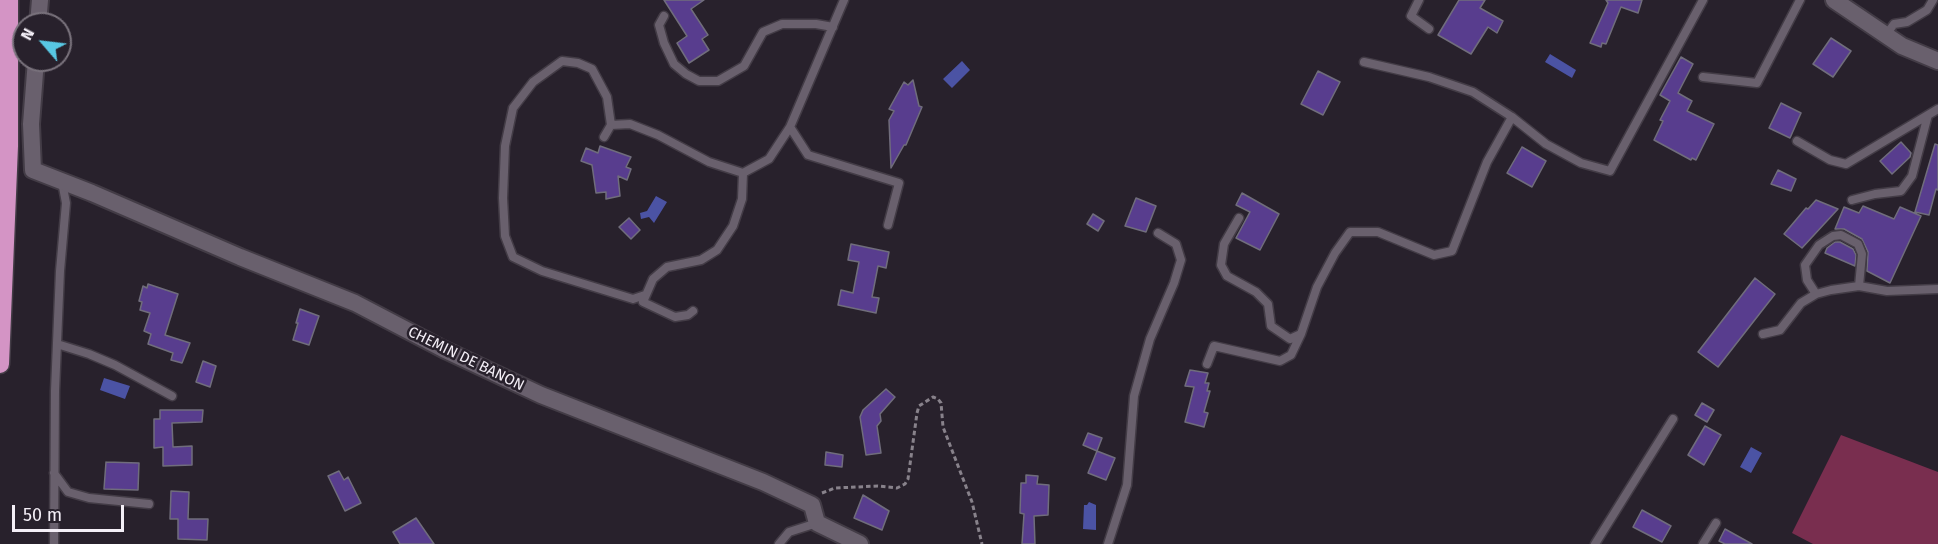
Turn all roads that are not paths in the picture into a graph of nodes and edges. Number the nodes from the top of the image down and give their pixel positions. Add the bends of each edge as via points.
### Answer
1 (9, 0) edge
2 (844, 0) edge
3 (1419, 0) edge
4 (1703, 0) edge
5 (1800, 0) edge
6 (1834, 0) edge
7 (1933, 0) edge
8 (664, 16) dead end
9 (833, 27) junction
10 (1429, 29) dead end
11 (1886, 35) junction
12 (1938, 61) edge
13 (1364, 62) dead end
14 (35, 72) edge
15 (1703, 77) dead end
16 (1938, 109) edge
17 (1928, 115) junction
18 (1512, 117) junction
19 (612, 125) junction
20 (790, 127) junction
21 (604, 137) dead end
22 (1797, 141) dead end
23 (743, 173) junction
24 (62, 181) junction
25 (1852, 200) dead end
26 (1239, 218) dead end
27 (888, 225) dead end
28 (1158, 233) dead end
29 (1859, 286) junction
30 (1938, 289) edge
31 (645, 294) junction
32 (1816, 294) junction
33 (693, 311) dead end
34 (1301, 334) junction
35 (1763, 334) dead end
36 (57, 344) junction
37 (0, 364) edge
38 (1207, 364) dead end
39 (172, 396) dead end
40 (1673, 419) dead end
41 (54, 473) junction
42 (149, 504) dead end
43 (817, 523) junction
44 (1716, 523) dead end
45 (54, 544) edge
46 (779, 544) edge
47 (860, 544) edge
48 (1108, 544) edge
49 (1594, 544) edge
50 (1703, 544) edge

1 - 37 highway via 9,146
2 - 9 lane
3 - 10 lane via 1411,16
4 - 18 lane via 1610,171 1581,163 1546,144
5 - 15 lane via 1757,83
6 - 11 street
7 - 11 lane via 1927,10 1894,24
8 - 9 lane via 659,25 674,64 699,81 718,81 744,66 762,32 782,24
9 - 20 lane
11 - 12 street
13 - 18 lane via 1473,92
14 - 24 street, CHEMIN DE BANON via 33,170
16 - 17 lane
17 - 22 lane via 1846,164 1830,160
17 - 25 lane via 1911,176 1901,191
18 - 34 lane via 1487,162 1452,251 1434,255 1378,232 1350,232 1317,287
19 - 21 lane
19 - 23 lane via 630,124 709,162
19 - 31 lane via 607,97 592,69 562,61 533,82 513,108 506,146 505,236 513,257 542,271 633,299
20 - 23 lane via 769,159
20 - 27 lane via 808,155 899,183
23 - 31 lane via 742,199 733,225 717,250 701,260 668,267 653,279
24 - 36 lane via 66,204
24 - 43 street, CHEMIN DE BANON via 355,303 541,395 806,502 812,505
26 - 34 lane via 1224,244 1221,265 1227,276 1256,292 1268,304 1271,326 1290,339
28 - 48 lane via 1176,243 1181,260 1149,339 1134,396 1127,484
29 - 30 lane via 1887,291
29 - 32 lane
29 - 32 lane via 1862,254 1858,244 1840,235 1833,236 1819,244 1805,265 1807,280
31 - 33 lane via 643,302 675,317
32 - 35 lane via 1801,303 1780,330
34 - 38 lane via 1291,355 1280,361 1214,346
36 - 39 lane via 98,357
36 - 41 lane
40 - 49 lane
41 - 42 lane via 68,492
41 - 45 lane
43 - 46 lane via 789,532
43 - 47 street
44 - 50 lane

